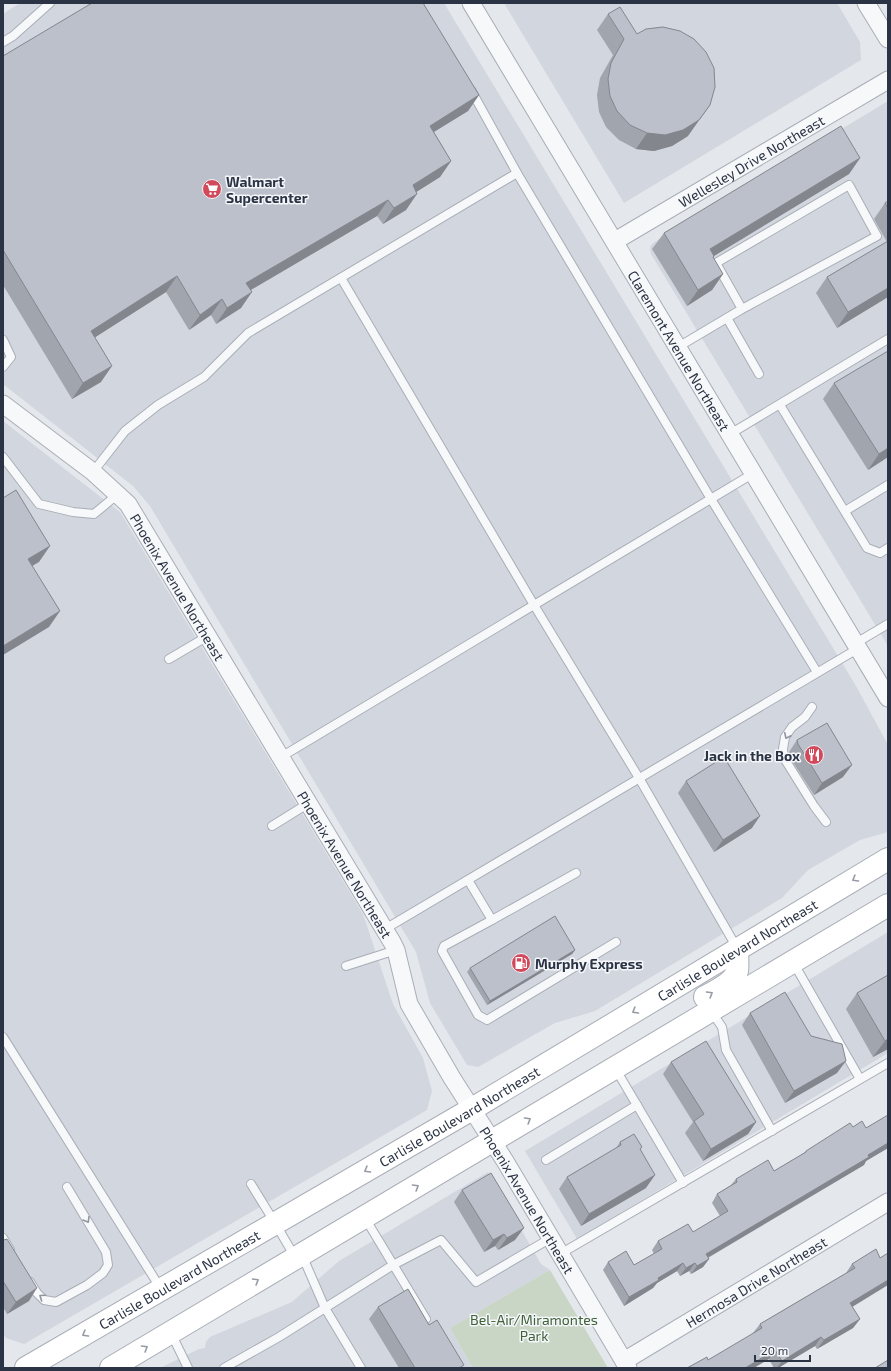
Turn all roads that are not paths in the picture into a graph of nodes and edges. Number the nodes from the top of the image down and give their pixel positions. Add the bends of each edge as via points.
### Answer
1 (50, 3) edge
2 (471, 3) edge
3 (866, 3) edge
4 (888, 39) edge
5 (3, 42) edge
6 (888, 80) edge
7 (467, 83) edge
8 (517, 173) junction
9 (615, 241) junction
10 (341, 278) junction
11 (742, 309) junction
12 (726, 318) junction
13 (888, 339) edge
14 (3, 340) edge
15 (678, 346) junction
16 (3, 367) edge
17 (759, 374) dead end
18 (3, 404) edge
19 (780, 405) junction
20 (730, 434) junction
21 (3, 457) edge
22 (93, 472) junction
23 (754, 473) junction
24 (888, 484) edge
25 (118, 494) junction
26 (711, 499) junction
27 (845, 511) junction
28 (888, 548) edge
29 (534, 605) junction
30 (888, 624) edge
31 (208, 636) junction
32 (857, 645) junction
33 (169, 659) dead end
34 (817, 672) junction
35 (888, 698) edge
36 (812, 708) dead end
37 (281, 757) junction
38 (639, 778) junction
39 (309, 803) junction
40 (826, 822) dead end
41 (272, 826) dead end
42 (888, 859) edge
43 (576, 873) dead end
44 (468, 880) junction
45 (888, 904) edge
46 (492, 920) junction
47 (385, 929) junction
48 (616, 942) dead end
49 (737, 949) junction
50 (396, 950) junction
51 (793, 962) junction
52 (346, 966) dead end
53 (710, 1011) junction
54 (3, 1037) edge
55 (888, 1063) edge
56 (615, 1068) junction
57 (860, 1079) junction
58 (637, 1105) junction
59 (472, 1109) junction
60 (772, 1131) junction
61 (492, 1142) junction
62 (546, 1160) dead end
63 (683, 1183) junction
64 (251, 1184) dead end
65 (67, 1187) dead end
66 (888, 1202) edge
67 (365, 1217) junction
68 (275, 1223) junction
69 (3, 1238) edge
70 (551, 1238) junction
71 (560, 1254) junction
72 (14, 1256) edge
73 (298, 1256) junction
74 (393, 1265) junction
75 (25, 1274) edge
76 (161, 1290) junction
77 (325, 1308) junction
78 (426, 1319) edge
79 (171, 1332) junction
80 (626, 1365) edge
81 (26, 1368) edge
82 (111, 1368) edge
83 (188, 1368) edge
84 (224, 1368) edge
85 (361, 1368) edge

1 - 5 lane
2 - 9 street, Claremont Avenue Northeast
3 - 4 street
6 - 9 street, Wellesley Drive Northeast
7 - 8 lane
8 - 10 lane
8 - 26 lane
9 - 15 street, Claremont Avenue Northeast
10 - 22 lane via 248,333 204,378 158,405 125,431
10 - 29 lane
11 - 11 lane via 716,263 849,185 877,236
11 - 12 lane
12 - 15 lane
12 - 17 lane
13 - 19 lane
14 - 16 lane via 11,357
15 - 20 street, Claremont Avenue Northeast
18 - 22 street, Phoenix Avenue Northeast
19 - 20 lane
19 - 27 lane
20 - 23 street, Claremont Avenue Northeast
21 - 25 lane via 39,504 94,514
22 - 25 street, Phoenix Avenue Northeast
23 - 26 lane
23 - 32 street, Claremont Avenue Northeast
24 - 27 lane
25 - 31 street, Phoenix Avenue Northeast via 128,504
26 - 29 lane
26 - 34 lane
27 - 28 lane via 867,548 880,553
29 - 37 lane
29 - 38 lane
30 - 32 lane
31 - 33 lane
31 - 37 street, Phoenix Avenue Northeast
32 - 34 lane
32 - 35 street, Claremont Avenue Northeast
34 - 38 lane
36 -> 40 lane via 785,737 784,758
37 - 39 street, Phoenix Avenue Northeast
38 - 44 lane
38 - 49 lane
39 - 41 lane
39 - 47 street, Phoenix Avenue Northeast
42 -> 49 main road, Carlisle Boulevard Northeast
43 - 46 lane
44 - 46 lane
44 - 47 lane
45 - 51 main road
46 - 48 lane via 444,946 442,951 478,1015 487,1020
47 - 50 street, Phoenix Avenue Northeast
56 -> 49 main road via 623,1052 638,1037 728,983 737,972
49 -> 59 main road, Carlisle Boulevard Northeast
50 - 52 lane
50 - 59 street, Phoenix Avenue Northeast via 409,1004
51 - 53 main road
51 - 57 lane
53 - 56 main road
53 - 60 lane via 722,1028 726,1050
54 - 76 lane
55 - 57 lane
56 - 58 lane
61 -> 56 main road
57 - 60 lane
58 - 62 lane
58 - 63 lane
59 - 61 street, Phoenix Avenue Northeast
59 -> 68 main road, Carlisle Boulevard Northeast
60 - 63 lane
67 -> 61 main road
61 - 70 street, Phoenix Avenue Northeast
63 - 71 lane
64 - 68 lane
65 -> 75 lane via 106,1252 108,1264 103,1273 87,1285 56,1302 44,1300 36,1293
66 - 80 street, Hermosa Drive Northeast
67 - 73 main road
67 - 74 lane
68 - 73 lane
68 - 76 main road, Carlisle Boulevard Northeast
69 - 72 lane
70 - 71 street, Phoenix Avenue Northeast
70 - 74 lane via 476,1282 441,1240
71 - 80 street, Phoenix Avenue Northeast
73 - 77 lane
79 -> 73 main road
74 - 77 lane
74 - 78 lane
76 -> 81 main road, Carlisle Boulevard Northeast
77 - 84 lane
77 - 85 lane
82 -> 79 main road
79 - 83 lane

